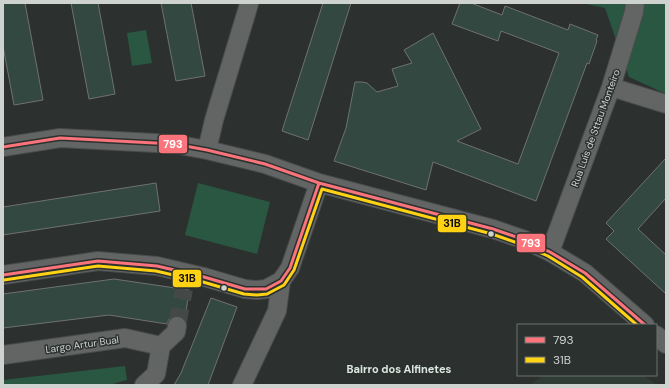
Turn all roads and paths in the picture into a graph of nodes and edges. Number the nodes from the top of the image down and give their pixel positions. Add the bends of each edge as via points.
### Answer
1 (635, 3) edge
2 (249, 4) edge
3 (611, 87) junction
4 (666, 104) edge
5 (3, 147) edge
6 (207, 150) junction
7 (319, 183) junction
8 (550, 252) junction
9 (3, 275) edge
10 (280, 281) junction
11 (644, 324) edge
12 (177, 326) tunnel mouth
13 (657, 336) edge
14 (666, 344) edge
15 (161, 346) junction
16 (3, 355) edge
17 (144, 385) edge
18 (242, 385) edge

1 - 3 street, Rua Luís de Sttau Monteiro
2 - 6 street
3 - 4 street
3 - 8 street, Rua Luís de Sttau Monteiro
5 - 6 street via 75,138 174,144
6 - 7 street via 265,164
7 - 8 street via 493,229
7 - 10 street via 290,268
8 - 11 street via 585,273
9 - 10 street via 98,261 157,266 185,281 257,290 266,289
10 - 18 street via 277,311
12 - 15 street via 176,332
13 - 14 street
15 - 16 street, Largo Artur Bual via 125,338
15 - 17 street via 156,374

